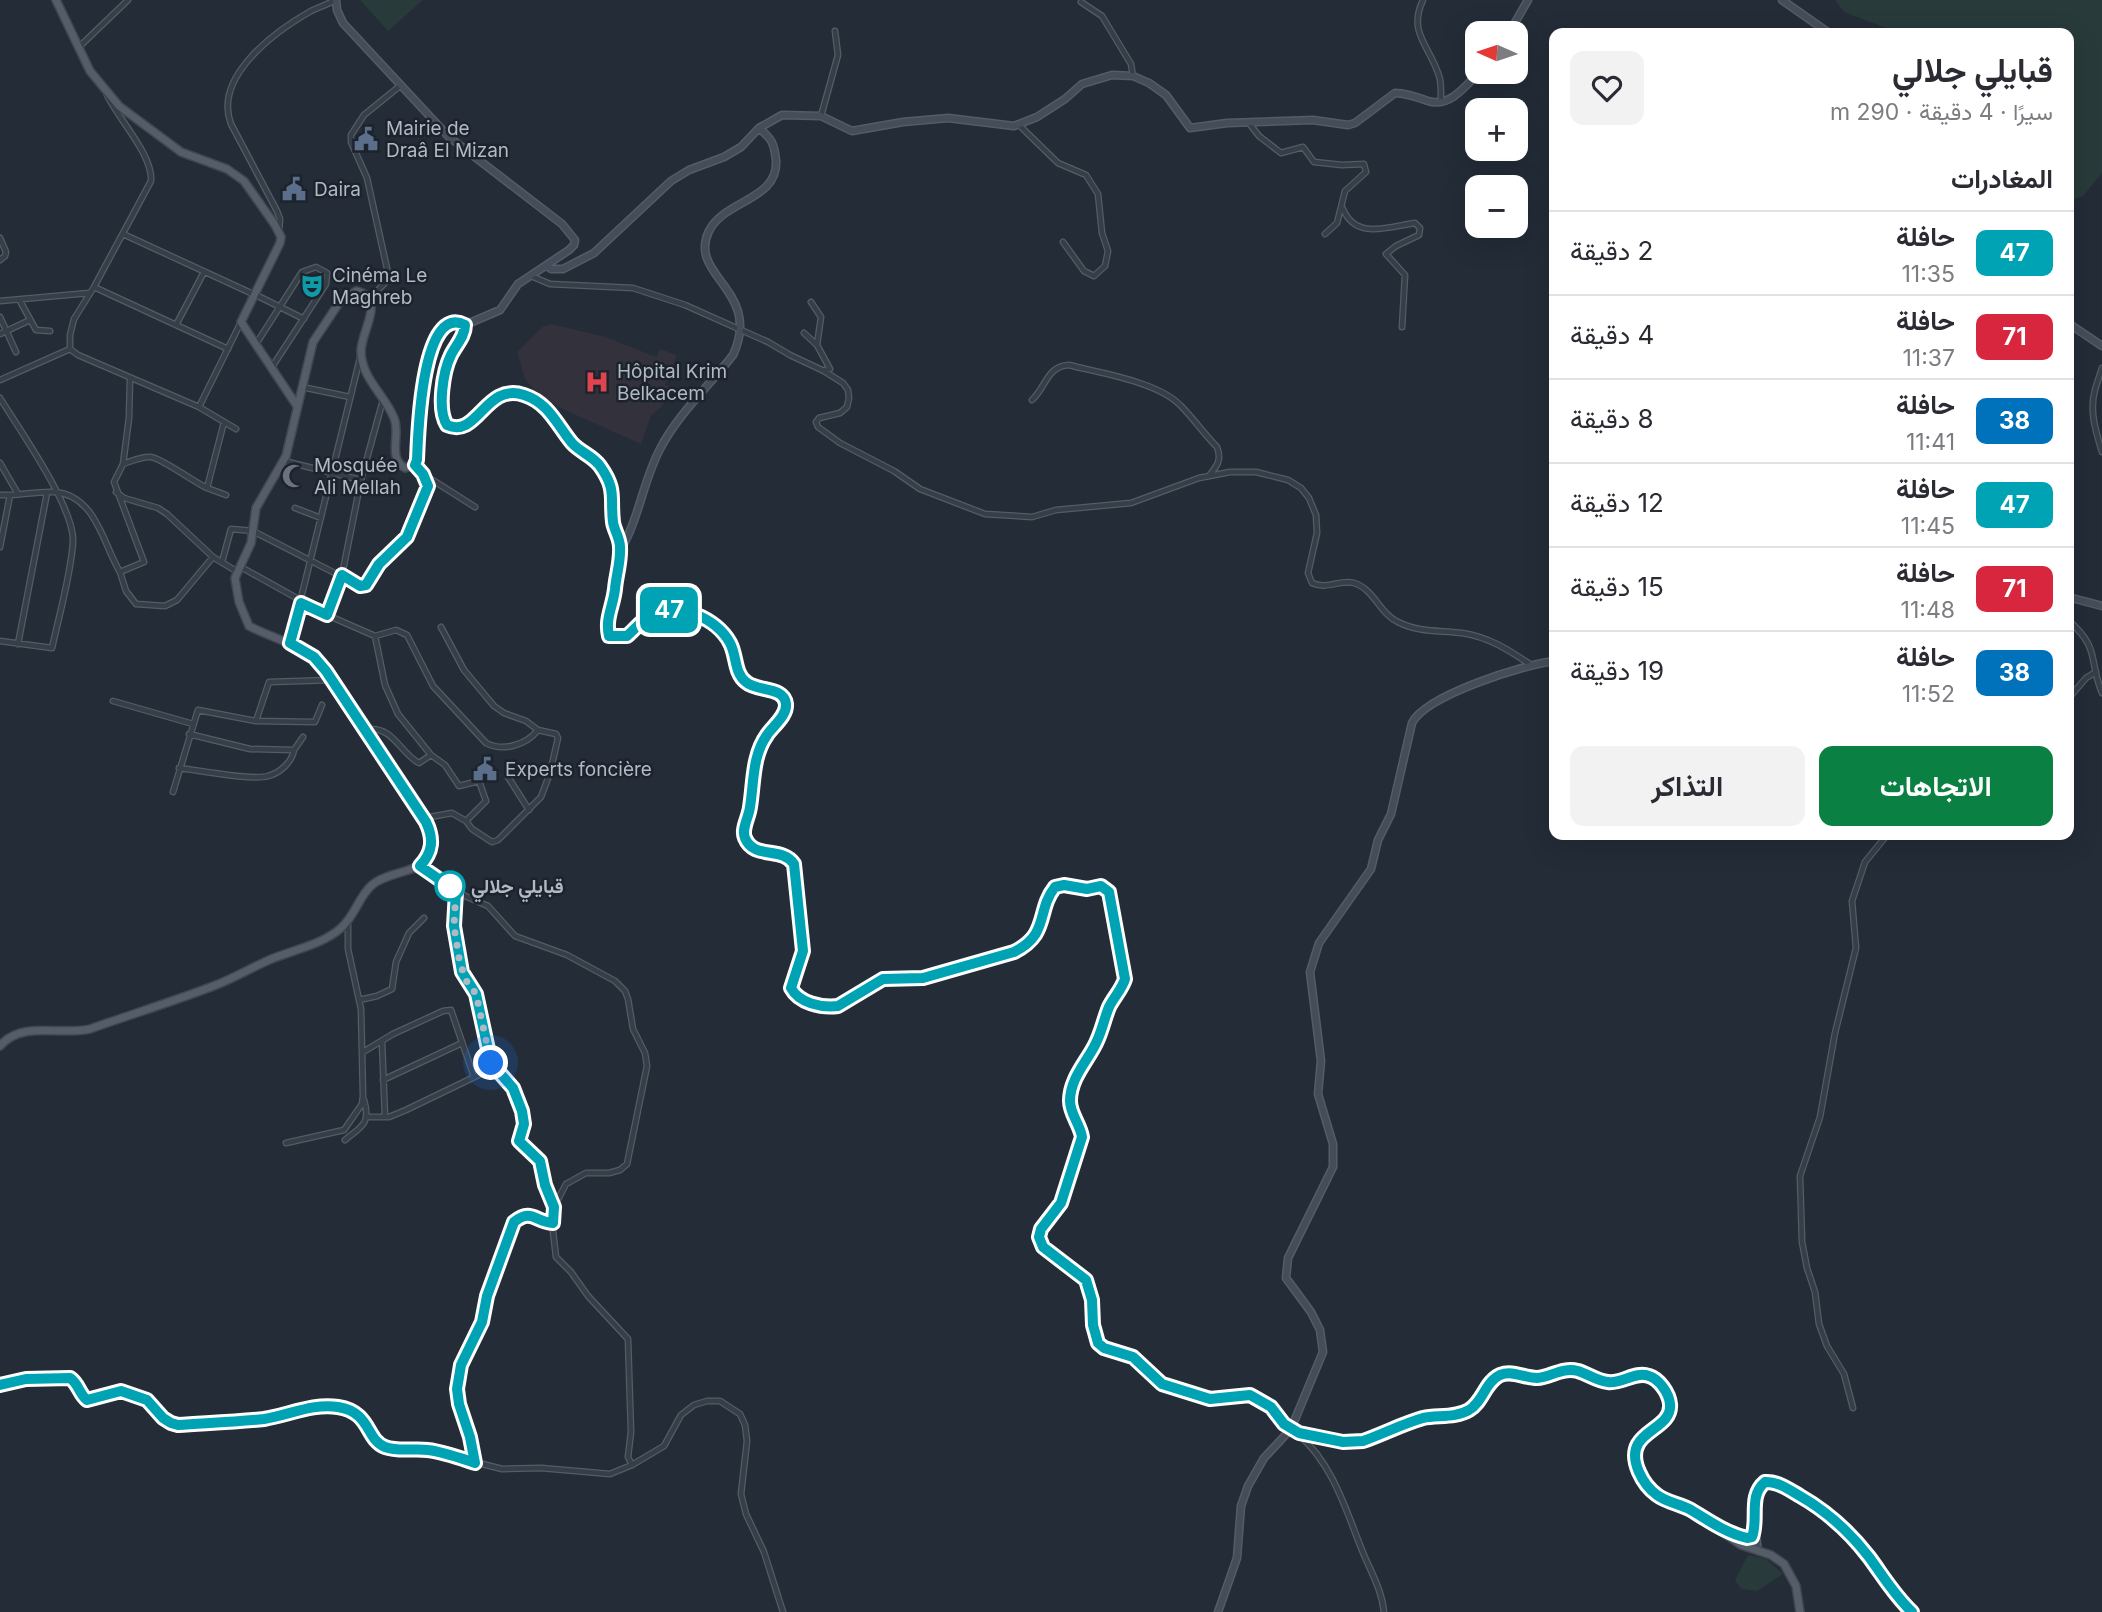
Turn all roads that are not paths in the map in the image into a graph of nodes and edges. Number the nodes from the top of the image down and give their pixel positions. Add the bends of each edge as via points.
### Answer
1 (58, 0) edge
2 (128, 0) edge
3 (336, 0) edge
4 (1423, 0) edge
5 (1528, 0) edge
6 (1782, 0) edge
7 (1081, 2) dead end
8 (1516, 21) edge
9 (1822, 28) edge
10 (835, 31) dead end
11 (79, 47) junction
12 (1133, 76) junction
13 (1468, 84) edge
14 (101, 85) junction
15 (402, 85) junction
16 (1441, 102) junction
17 (821, 116) junction
18 (1248, 122) junction
19 (1019, 124) junction
20 (759, 128) junction
21 (1342, 208) junction
22 (279, 232) junction
23 (123, 234) junction
24 (1325, 234) dead end
25 (0, 238) edge
26 (1063, 242) dead end
27 (0, 260) edge
28 (547, 266) junction
29 (204, 272) junction
30 (531, 276) junction
31 (94, 287) junction
32 (90, 293) junction
33 (254, 295) junction
34 (370, 299) junction
35 (0, 301) edge
36 (20, 301) junction
37 (811, 302) dead end
38 (281, 307) junction
39 (0, 317) edge
40 (304, 319) junction
41 (30, 320) junction
42 (241, 322) junction
43 (176, 325) junction
44 (465, 325) junction
45 (1402, 327) dead end
46 (2074, 327) edge
47 (741, 330) junction
48 (7, 331) junction
49 (50, 331) dead end
50 (804, 333) dead end
51 (0, 334) edge
52 (256, 344) junction
53 (817, 345) junction
54 (2102, 346) edge
55 (71, 349) junction
56 (228, 349) junction
57 (16, 352) dead end
58 (361, 354) junction
59 (271, 368) junction
60 (2102, 368) edge
61 (824, 371) junction
62 (130, 379) junction
63 (0, 380) edge
64 (301, 386) junction
65 (350, 397) junction
66 (0, 398) edge
67 (383, 400) junction
68 (1032, 400) dead end
69 (297, 406) junction
70 (199, 407) junction
71 (224, 422) junction
72 (236, 429) dead end
73 (2102, 452) edge
74 (284, 461) junction
75 (0, 463) edge
76 (123, 464) junction
77 (415, 465) junction
78 (332, 472) junction
79 (423, 474) junction
80 (1208, 477) junction
81 (361, 480) junction
82 (207, 488) junction
83 (57, 492) junction
84 (116, 492) junction
85 (47, 493) junction
86 (18, 494) junction
87 (0, 495) edge
88 (10, 495) junction
89 (226, 495) dead end
90 (475, 507) dead end
91 (295, 508) dead end
92 (321, 518) junction
93 (253, 531) junction
94 (0, 547) edge
95 (621, 549) junction
96 (213, 557) junction
97 (312, 561) junction
98 (222, 562) junction
99 (237, 568) junction
100 (120, 572) junction
101 (342, 575) junction
102 (2074, 599) edge
103 (301, 603) junction
104 (2102, 606) edge
105 (327, 615) junction
106 (2074, 625) edge
107 (441, 627) dead end
108 (375, 636) junction
109 (0, 641) edge
110 (290, 643) junction
111 (18, 644) junction
112 (1549, 662) edge
113 (1533, 666) junction
114 (2096, 672) junction
115 (333, 680) junction
116 (2074, 692) edge
117 (2102, 693) edge
118 (113, 701) dead end
119 (322, 705) dead end
120 (256, 720) junction
121 (193, 724) junction
122 (366, 730) junction
123 (538, 730) junction
124 (189, 734) junction
125 (303, 737) dead end
126 (294, 750) junction
127 (430, 755) junction
128 (179, 768) junction
129 (508, 777) dead end
130 (173, 792) dead end
131 (529, 810) junction
132 (424, 818) junction
133 (466, 821) junction
134 (1883, 840) edge
135 (420, 866) junction
136 (456, 891) junction
137 (424, 918) dead end
138 (348, 921) junction
139 (359, 1000) junction
140 (382, 1042) junction
141 (462, 1043) junction
142 (0, 1046) edge
143 (363, 1052) junction
144 (494, 1068) junction
145 (474, 1077) junction
146 (383, 1080) junction
147 (363, 1096) junction
148 (368, 1117) junction
149 (385, 1117) junction
150 (345, 1140) dead end
151 (286, 1143) dead end
152 (554, 1207) junction
153 (553, 1223) junction
154 (0, 1385) edge
155 (1853, 1408) dead end
156 (1292, 1430) junction
157 (475, 1463) junction
158 (632, 1465) junction
159 (1713, 1525) junction
160 (1755, 1528) junction
161 (1758, 1551) junction
162 (783, 1612) edge
163 (1218, 1612) edge
164 (1384, 1612) edge
165 (1800, 1612) edge
166 (1912, 1612) edge

1 - 11 main road
2 - 11 street
3 - 15 street via 343,23
3 - 22 street via 259,47 232,83 227,98 231,124 277,211
4 - 16 street via 1416,26 1440,81
5 - 8 street
6 - 9 street
7 - 12 street via 1102,16 1131,64
10 - 17 street via 838,55
11 - 14 main road
12 - 18 street via 1166,95 1190,128
12 - 19 street via 1093,79
13 - 16 street
14 - 22 main road via 119,106 181,152 244,180
14 - 23 street via 152,171
15 - 28 street via 449,137 572,235 573,247
15 - 34 street via 364,115 351,135 367,178 388,273
16 - 18 street via 1395,93 1348,125 1313,120
17 - 19 street via 852,131 948,118
17 - 20 street via 782,115
18 - 21 street via 1281,153 1303,147 1314,162 1364,164 1366,172 1345,191
19 - 26 street via 1058,163 1086,175 1098,194 1108,251 1105,266 1094,276 1084,271
20 - 28 street via 741,147 671,181 594,253 563,269
20 - 47 street via 771,138 775,151 773,177 766,188 715,221 705,245 711,268 738,307
21 - 24 street via 1337,223
21 - 45 street via 1348,221 1360,229 1415,223 1420,228 1419,235 1386,254 1405,275
22 - 33 main road via 280,243
23 - 29 street
23 - 31 street
25 - 27 street via 6,254
28 - 30 street
29 - 33 street
29 - 43 street
30 - 44 street via 518,284 500,310
30 - 47 street via 550,284 633,288
31 - 32 street
31 - 43 street
32 - 36 street
32 - 55 street via 75,319
33 - 38 street
33 - 42 main road
34 - 58 main road
34 - 64 main road via 356,291 332,311 313,342
35 - 36 street
36 - 41 street
37 - 53 street via 821,317
38 - 40 street
38 - 40 street via 302,272 321,269 327,273 326,284
38 - 52 street
39 - 48 street
40 - 59 street
41 - 48 street
41 - 49 street via 36,331
42 - 52 main road
42 - 56 street
43 - 56 street
44 - 77 main road via 455,322 432,344
44 - 95 main road via 449,358 443,387 442,412 447,425 462,428 500,395 528,396 554,415 574,446 594,459 607,477 613,489 613,522
46 - 54 street
47 - 61 street
47 - 95 street via 733,355 661,448
48 - 51 street
48 - 57 street
50 - 53 street
52 - 59 main road
53 - 61 street via 830,369
55 - 62 street
55 - 63 street
56 - 70 street
58 - 65 street
58 - 67 main road
59 - 69 main road
60 - 73 street via 2093,411
61 - 80 street via 843,383 849,398 840,413 819,418 818,427 920,489 985,514 1032,517 1056,510 1131,503
62 - 70 street
62 - 76 street
64 - 65 street
64 - 69 main road
65 - 78 street
66 - 83 street
67 - 77 main road via 396,421 397,461 405,468
67 - 81 street
68 - 80 street via 1060,365 1166,395 1181,405 1216,447 1219,463
69 - 74 main road
70 - 71 street
71 - 72 street
71 - 82 street
74 - 78 street
74 - 93 main road via 258,503
75 - 86 street
76 - 82 street via 155,457
76 - 84 street via 114,482
77 - 79 street
78 - 81 street
78 - 92 street
79 - 90 street
79 - 101 street via 428,486 404,542 379,564 366,585
80 - 113 street via 1256,472 1301,488 1316,515 1308,573 1312,583 1357,584 1394,620 1432,632 1478,636
81 - 101 street
82 - 89 street
83 - 85 street
83 - 100 street via 81,503 96,519
83 - 111 street via 70,520 73,541 52,648
84 - 96 street via 167,514
84 - 100 street via 144,562
85 - 86 street
85 - 111 street
86 - 88 street
87 - 88 street
88 - 94 street
91 - 92 street
92 - 97 street
93 - 97 street
93 - 98 street via 230,529
93 - 99 main road via 249,550
95 - 156 main road via 607,618 609,636 627,636 662,611 693,613 726,638 744,681 784,698 784,713 759,752 744,838 754,849 783,854 794,864 803,951 791,988 795,996 808,1003 838,1006 883,979 923,978 1014,952 1036,933 1055,887 1101,886 1109,892 1125,979 1072,1086 1070,1102 1082,1137 1061,1203 1041,1229 1040,1242 1086,1280 1094,1336 1104,1348 1133,1357 1162,1384 1210,1399 1258,1398
96 - 98 street
96 - 100 street via 177,600 165,606 136,604
97 - 101 street
97 - 103 street
98 - 99 street
99 - 103 street
99 - 110 main road via 234,585 249,625
101 - 105 street
102 - 104 street
103 - 105 street
103 - 110 street
105 - 108 street
106 - 114 street via 2092,649
107 - 123 street via 464,670 488,701
108 - 123 street via 396,630 407,635 433,686 486,743 509,747
108 - 127 street via 384,685 398,713
109 - 111 street
110 - 115 main road via 314,657
112 - 113 street
113 - 156 street via 1447,696 1416,715 1391,814 1371,869 1319,943 1310,972 1321,1061 1318,1094 1333,1144 1334,1167 1288,1258 1286,1278 1320,1330 1323,1352
114 - 116 street
114 - 117 street
115 - 120 street via 269,682
115 - 122 main road
118 - 121 street
119 - 120 street via 315,722
120 - 121 street via 198,710
121 - 124 street
122 - 127 street via 387,733 419,763
122 - 132 main road
123 - 131 street via 556,734 558,745 541,797
124 - 126 street via 250,749
124 - 128 street
125 - 126 street
126 - 128 street via 289,762 269,776
127 - 133 street via 445,765 459,786 479,780 485,801
128 - 130 street
129 - 131 street
131 - 133 street via 492,842
132 - 133 street via 452,813
132 - 135 main road via 432,846
134 - 155 street via 1865,862 1852,901 1856,948 1820,1117 1800,1176 1802,1242 1819,1324 1844,1374
135 - 136 street
135 - 138 main road via 376,882
136 - 144 street via 454,926 459,958 465,979 476,994
136 - 152 street via 488,906 515,936 567,955 615,981 625,991 633,1029 645,1053 647,1066 626,1164 609,1173 574,1178
137 - 139 street via 409,933 396,962 392,989
138 - 139 street via 348,949
138 - 142 main road via 325,938 218,984 90,1029 24,1031
139 - 143 street
140 - 141 street via 451,1010
140 - 143 street
140 - 146 street
141 - 145 street
141 - 146 street
143 - 147 street
144 - 145 street
144 - 152 street via 513,1088 524,1124 519,1141 540,1161
145 - 149 street
146 - 149 street
147 - 148 street
147 - 151 street via 344,1130
148 - 149 street
148 - 150 street
152 - 153 street
153 - 157 street via 531,1215 514,1222 482,1322 461,1365 459,1404
153 - 158 street via 556,1257 628,1339 628,1457
154 - 157 street via 70,1378 87,1400 121,1391 147,1400 163,1418 178,1425 267,1418 335,1406 357,1415 368,1424 375,1440 388,1448 428,1450
156 - 159 main road via 1343,1442 1363,1441 1416,1420 1470,1410 1495,1378 1509,1373 1535,1378 1567,1370 1609,1382 1647,1375 1661,1384 1670,1411 1639,1441 1637,1466 1656,1495
156 - 163 street via 1264,1458 1248,1486 1241,1506 1237,1558
156 - 164 street via 1313,1448 1343,1502
157 - 158 street via 502,1469 610,1474
158 - 162 street via 664,1446 681,1415 694,1405 720,1401 740,1414 747,1441 741,1494
159 - 160 street via 1747,1538
159 - 161 main road
160 - 161 street
160 - 166 street via 1761,1485 1774,1482 1796,1493 1848,1532
161 - 165 main road via 1784,1564 1796,1586

